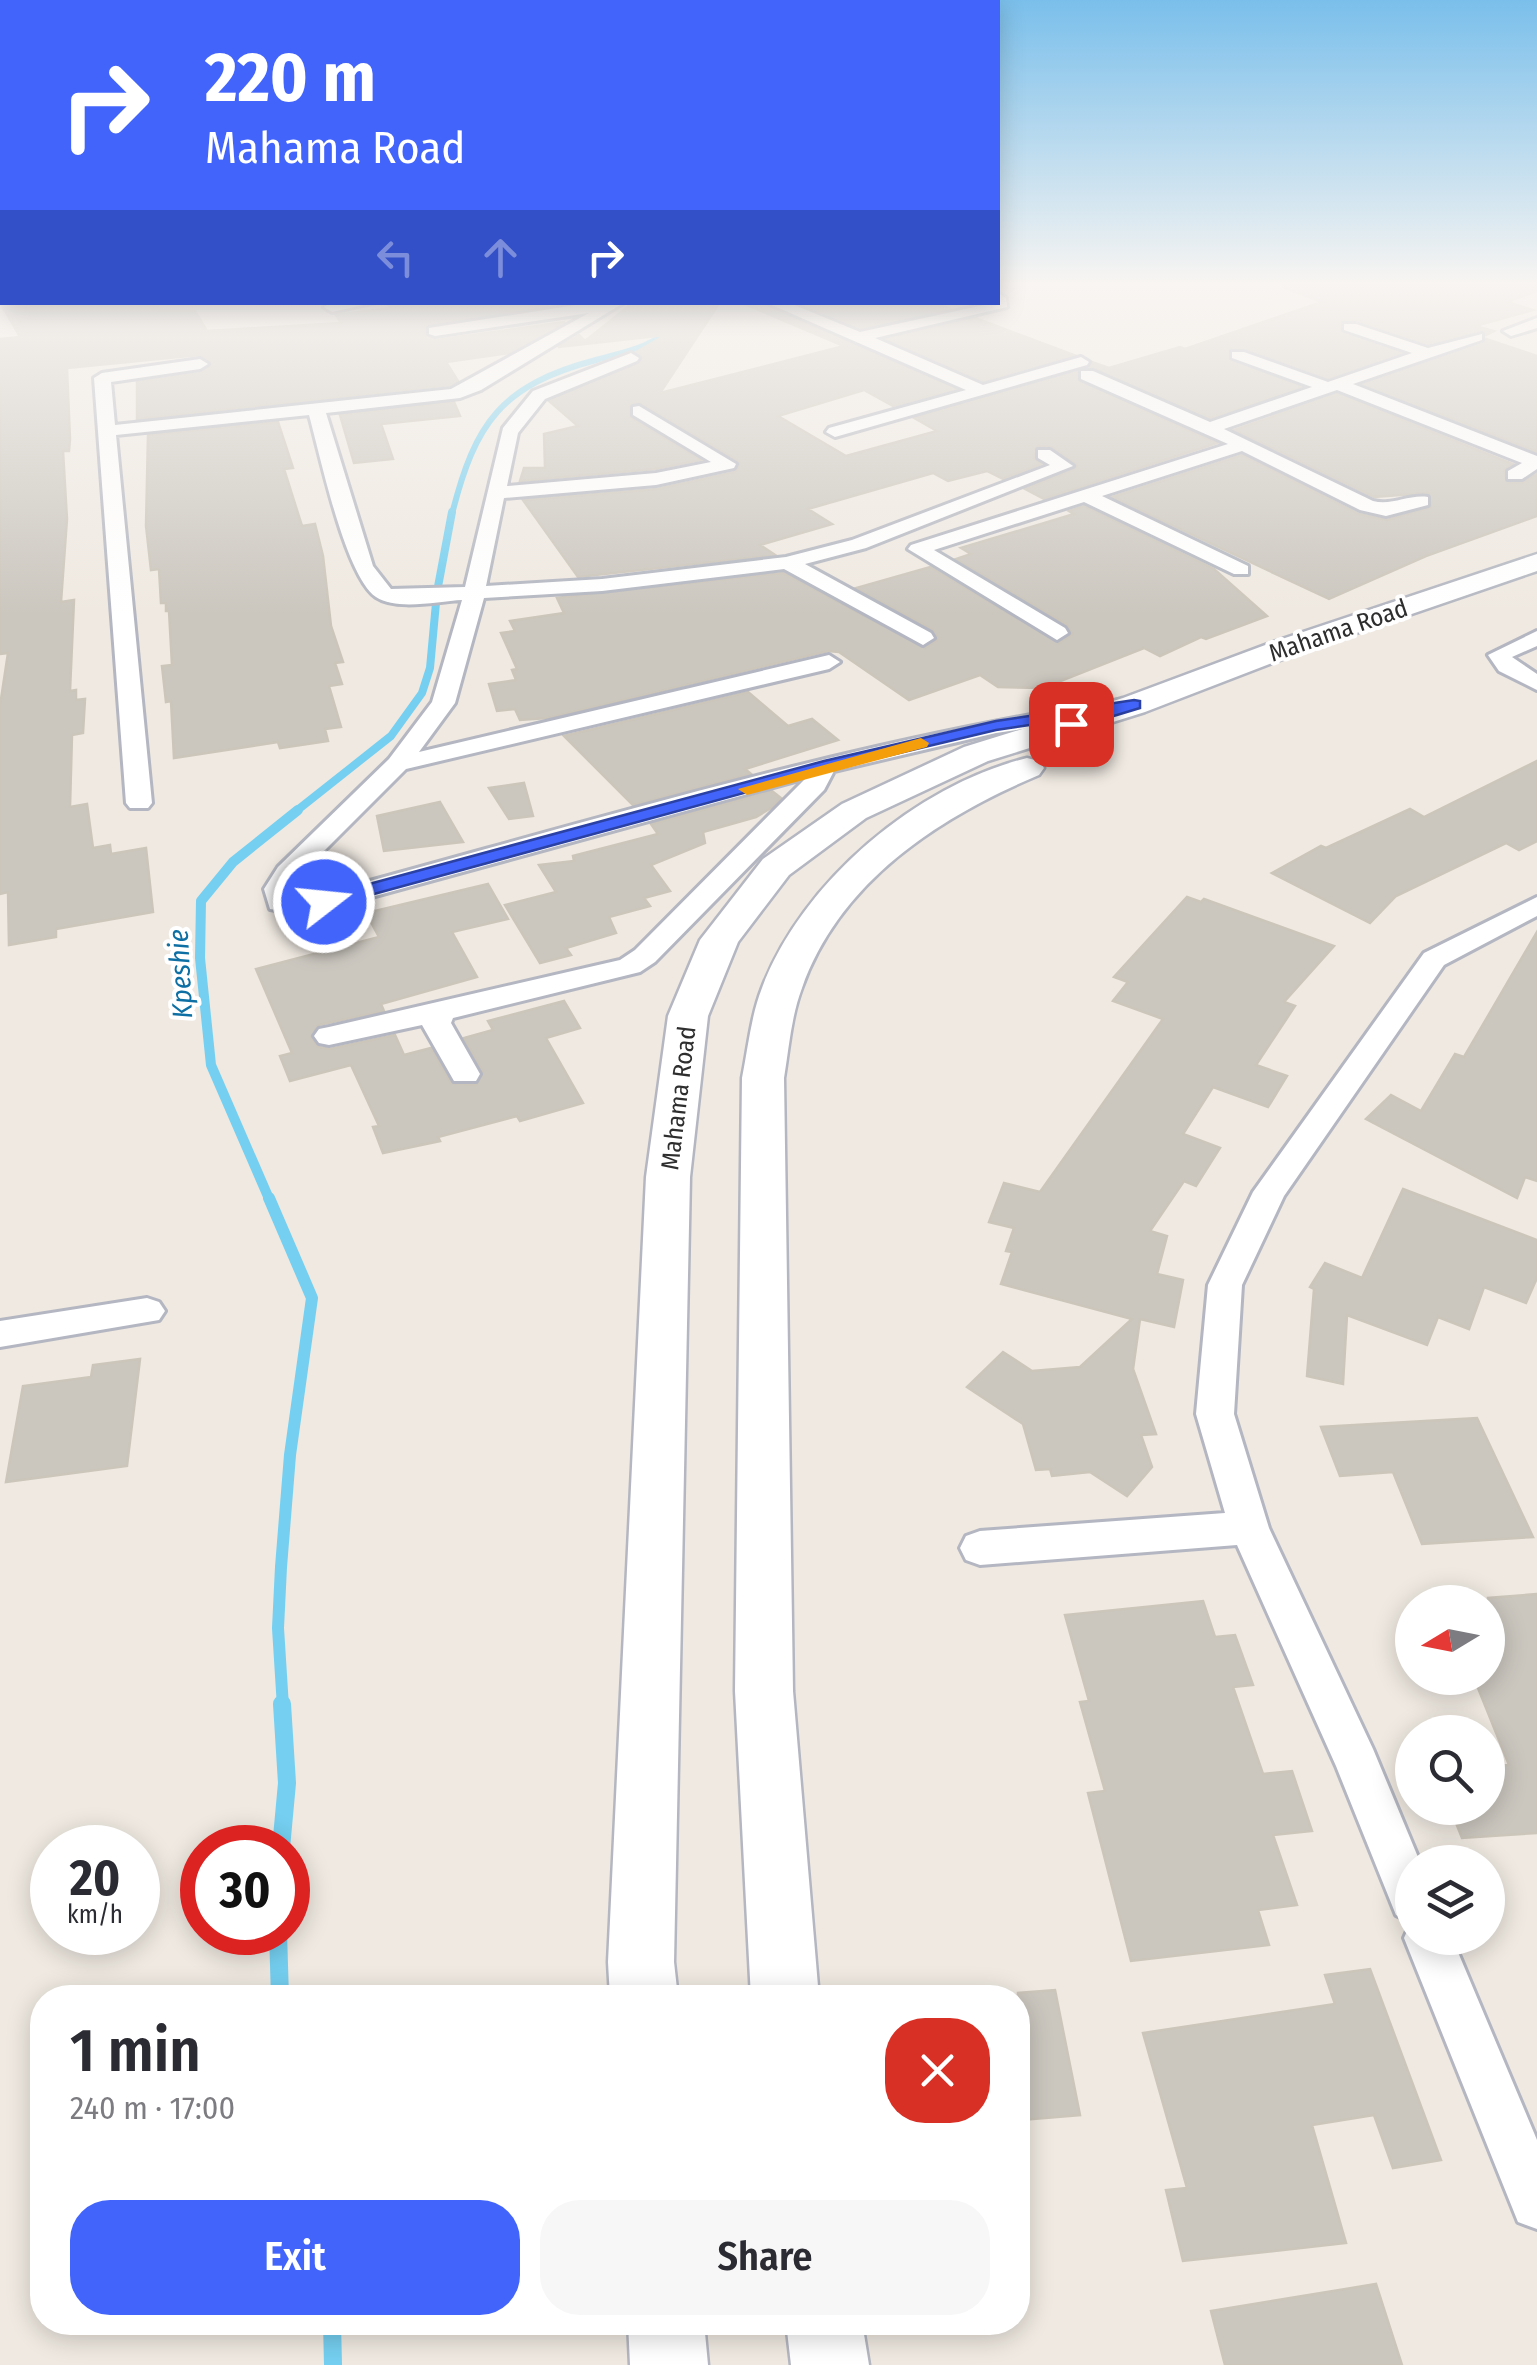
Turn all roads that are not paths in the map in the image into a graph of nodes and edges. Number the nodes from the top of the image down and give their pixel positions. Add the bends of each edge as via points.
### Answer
1 (104, 394) edge
2 (441, 394) edge
3 (541, 394) edge
4 (966, 394) edge
5 (1138, 394) edge
6 (1313, 394) edge
7 (1355, 394) edge
8 (316, 410) junction
9 (639, 412) dead end
10 (1210, 428) junction
11 (108, 431) junction
12 (835, 432) dead end
13 (1244, 445) junction
14 (1044, 454) dead end
15 (1515, 475) dead end
16 (496, 494) junction
17 (1087, 496) junction
18 (1422, 501) dead end
19 (878, 536) junction
20 (918, 549) junction
21 (1537, 562) edge
22 (787, 563) junction
23 (1240, 570) dead end
24 (1537, 586) edge
25 (465, 595) junction
26 (1058, 633) dead end
27 (922, 638) dead end
28 (1537, 638) edge
29 (829, 662) dead end
30 (1537, 683) edge
31 (1134, 705) junction
32 (398, 764) junction
33 (824, 766) junction
34 (139, 803) dead end
35 (1537, 905) edge
36 (441, 1012) junction
37 (329, 1036) dead end
38 (465, 1074) dead end
39 (147, 1312) dead end
40 (0, 1334) edge
41 (1250, 1528) junction
42 (980, 1548) dead end
43 (1395, 1857) edge
44 (1435, 1955) edge
45 (643, 1985) edge
46 (784, 1985) edge
47 (1537, 2203) edge
48 (667, 2335) edge
49 (826, 2335) edge
50 (670, 2365) edge
51 (830, 2365) edge

1 - 11 street
2 - 8 street
3 - 16 street via 509,432
4 - 12 street
5 - 10 street
6 - 10 street
7 - 15 street via 1536,462
8 - 11 street
8 - 25 street via 363,568 384,593
9 - 16 street via 728,464 656,479
10 - 13 street
11 - 34 street
13 - 17 street
13 - 18 street via 1376,509
14 - 19 street via 1064,466
16 - 25 street
17 - 20 street
17 - 23 street
19 - 20 street
19 - 22 street
20 - 26 street
21 - 31 street, Mahama Road
22 - 25 street
22 - 27 street
24 - 46 street, Mahama Road via 982,784 891,842 815,919 781,988 763,1078 764,1690
25 - 32 street via 443,704
28 - 30 street via 1499,654
29 - 32 street
31 - 33 street via 996,726
31 - 45 street, Mahama Road via 976,754 854,811 776,867 719,940 688,1016 668,1177
32 - 33 street via 288,874 277,889 280,903 324,902
33 - 36 street via 815,785 630,966
35 - 41 street via 1434,959 1270,1192 1225,1285 1215,1414
36 - 37 street
36 - 38 street via 436,1023
39 - 40 street
41 - 42 street
41 - 43 street
44 - 47 street
48 - 50 street
49 - 51 street

